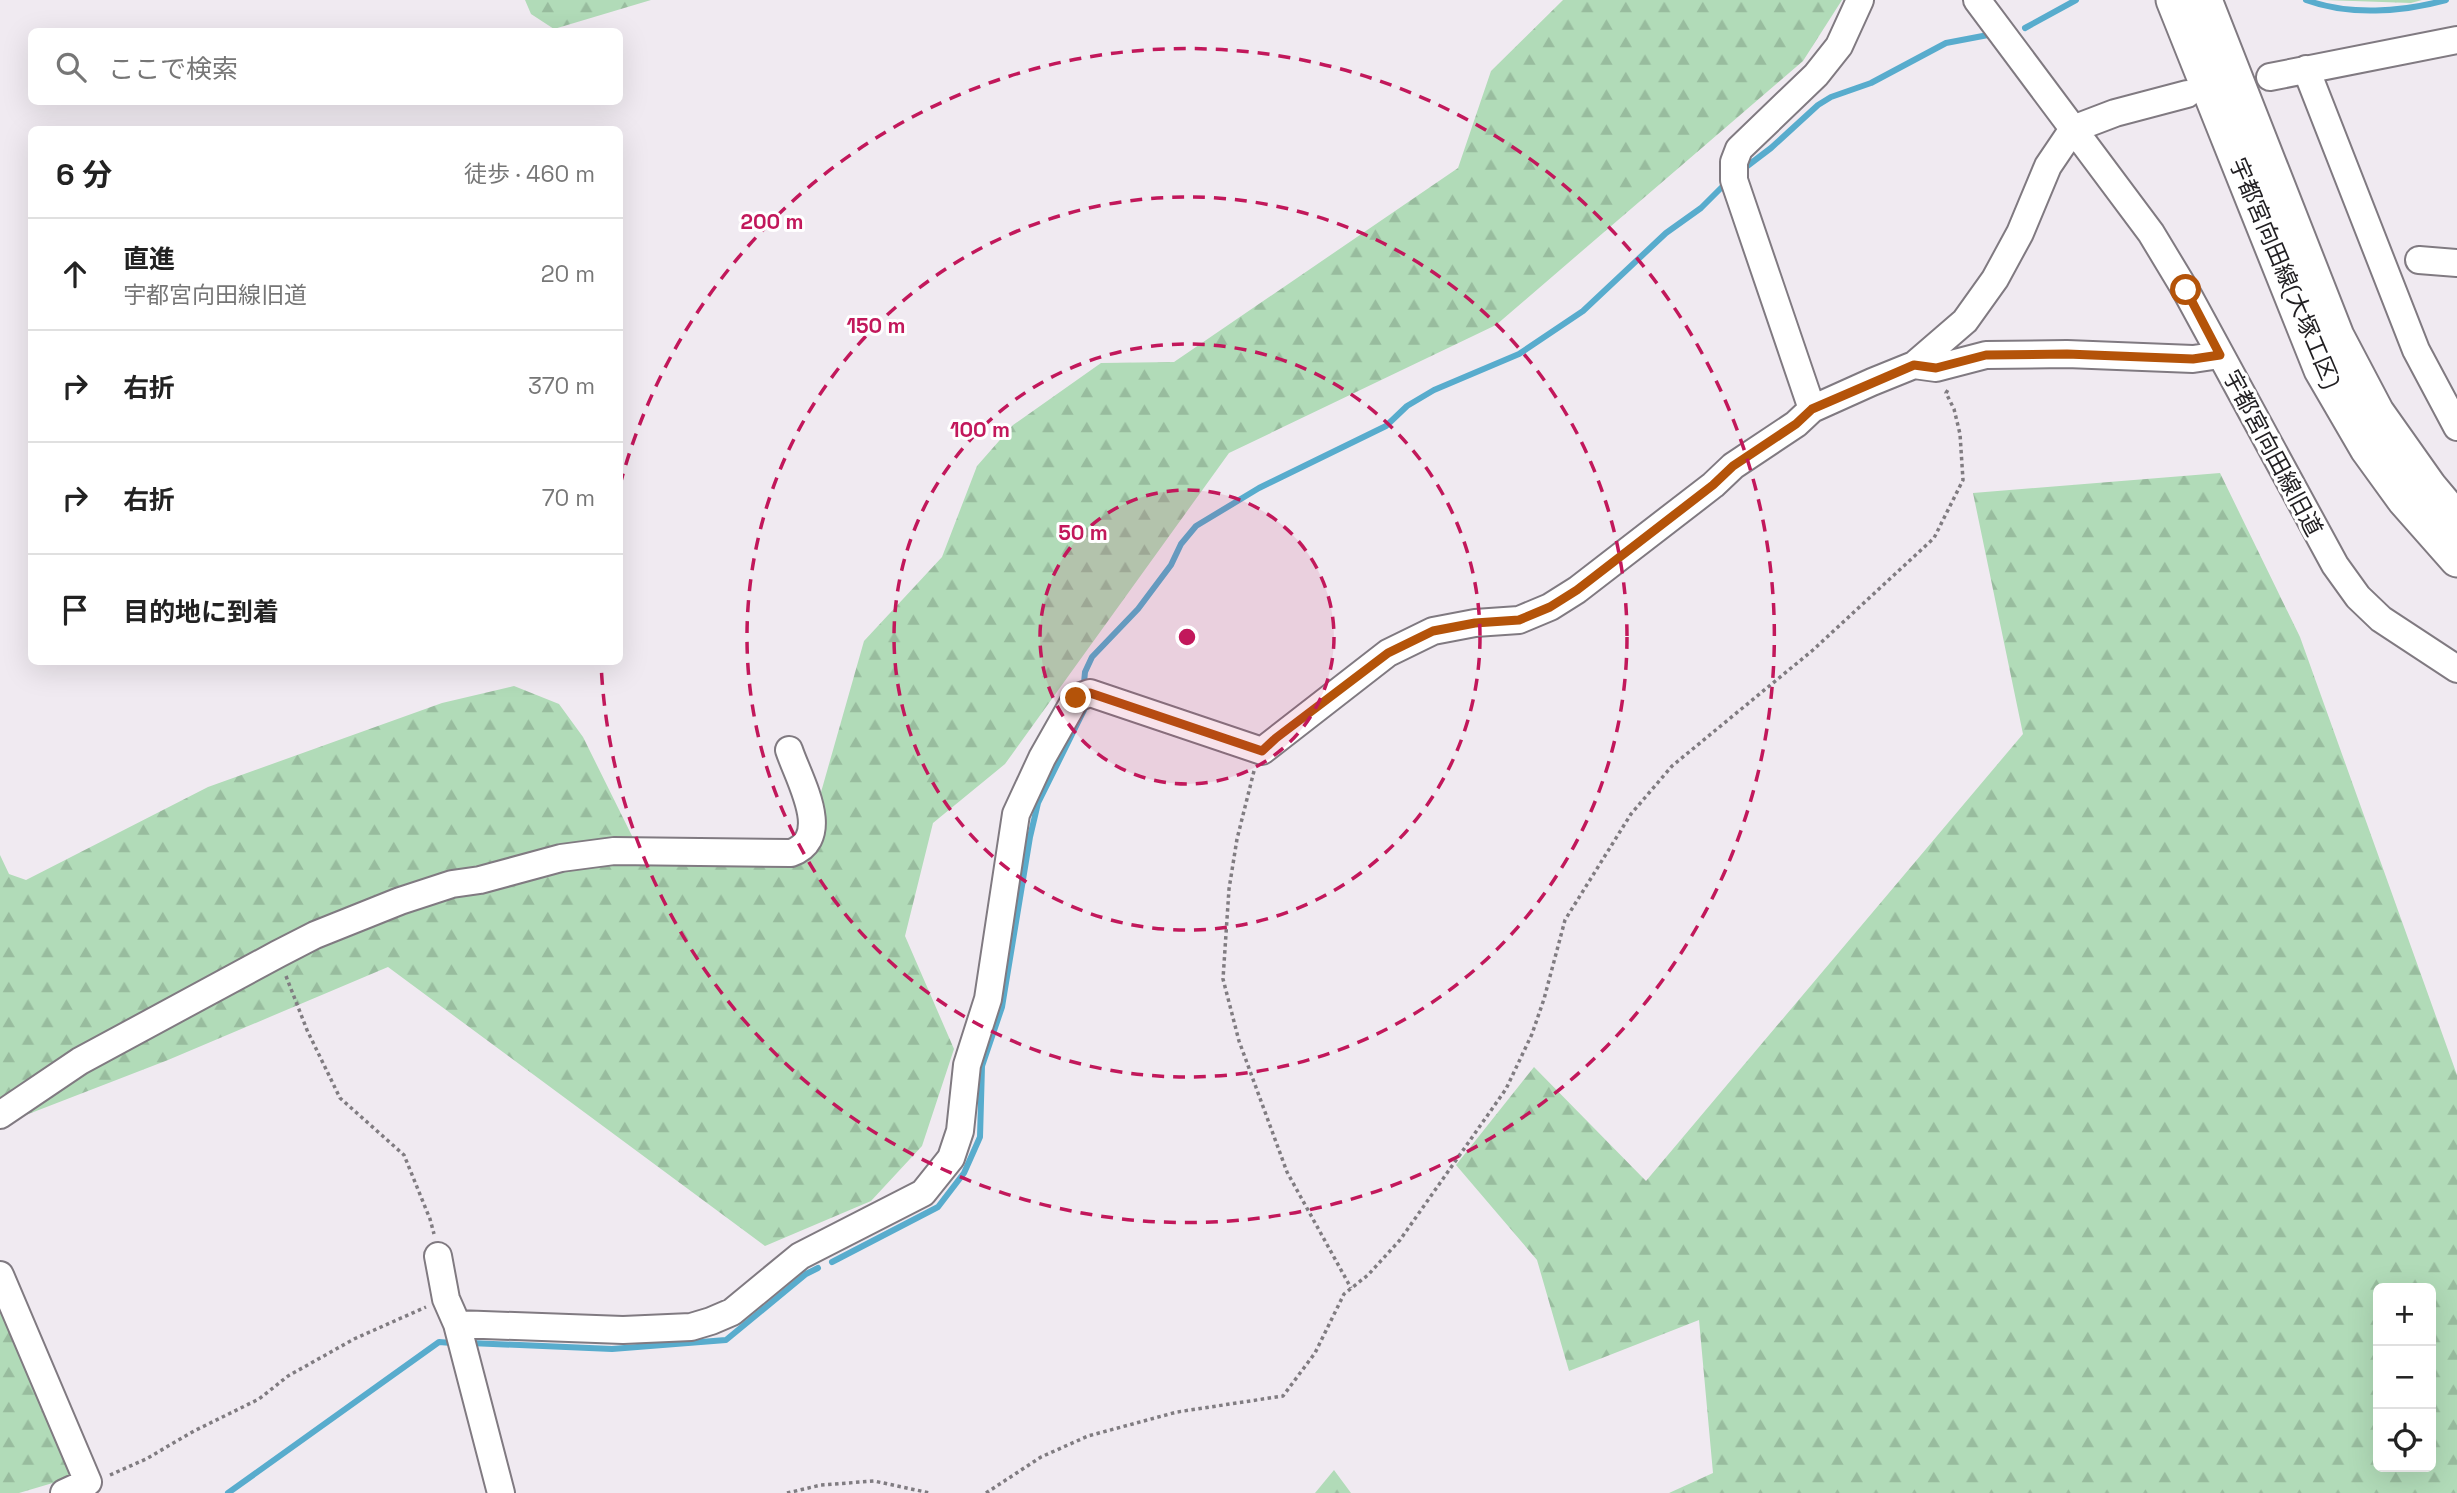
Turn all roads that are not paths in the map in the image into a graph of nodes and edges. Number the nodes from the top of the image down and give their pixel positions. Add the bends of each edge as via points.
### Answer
1 (1860, 0) edge
2 (1977, 0) edge
3 (2173, 0) edge
4 (2205, 0) edge
5 (2457, 40) edge
6 (2306, 69) junction
7 (2270, 77) dead end
8 (2187, 94) dead end
9 (2073, 130) junction
10 (2419, 260) dead end
11 (2457, 263) edge
12 (2220, 355) junction
13 (1914, 365) junction
14 (1812, 409) junction
15 (2457, 427) edge
16 (2457, 519) edge
17 (2457, 560) edge
18 (2457, 669) edge
19 (789, 750) dead end
20 (0, 1115) edge
21 (438, 1256) road end
22 (0, 1276) edge
23 (457, 1324) junction
24 (76, 1488) edge
25 (501, 1493) edge

1 - 14 street via 1839,46 1816,75 1739,149 1734,162 1734,180
2 - 9 street, 宇都宮向田線旧道
3 - 17 main road, 宇都宮向田線(大塚工区) via 2321,370 2367,449
4 - 16 main road, 宇都宮向田線(大塚工区) via 2337,337 2377,412
5 - 6 street
6 - 7 street
6 - 15 street via 2416,350
8 - 9 street via 2115,113
9 - 12 street, 宇都宮向田線旧道 via 2151,233
9 - 13 street via 2048,166 1995,279 1965,321
10 - 11 street
12 - 13 street via 2193,359 1986,355 1936,368
12 - 18 street, 宇都宮向田線旧道 via 2317,537 2358,597
13 - 14 street
14 - 23 street via 1577,590 1519,620 1433,631 1388,653 1262,751 1090,693 1076,698 1016,814 988,999 967,1065 960,1132 951,1158 923,1193 800,1256 732,1312 711,1321 622,1330
19 - 20 street via 814,821 811,839 803,849 791,853 614,851 561,858 400,901 278,954 80,1061
21 - 23 street via 446,1298
22 - 24 street
23 - 25 street

